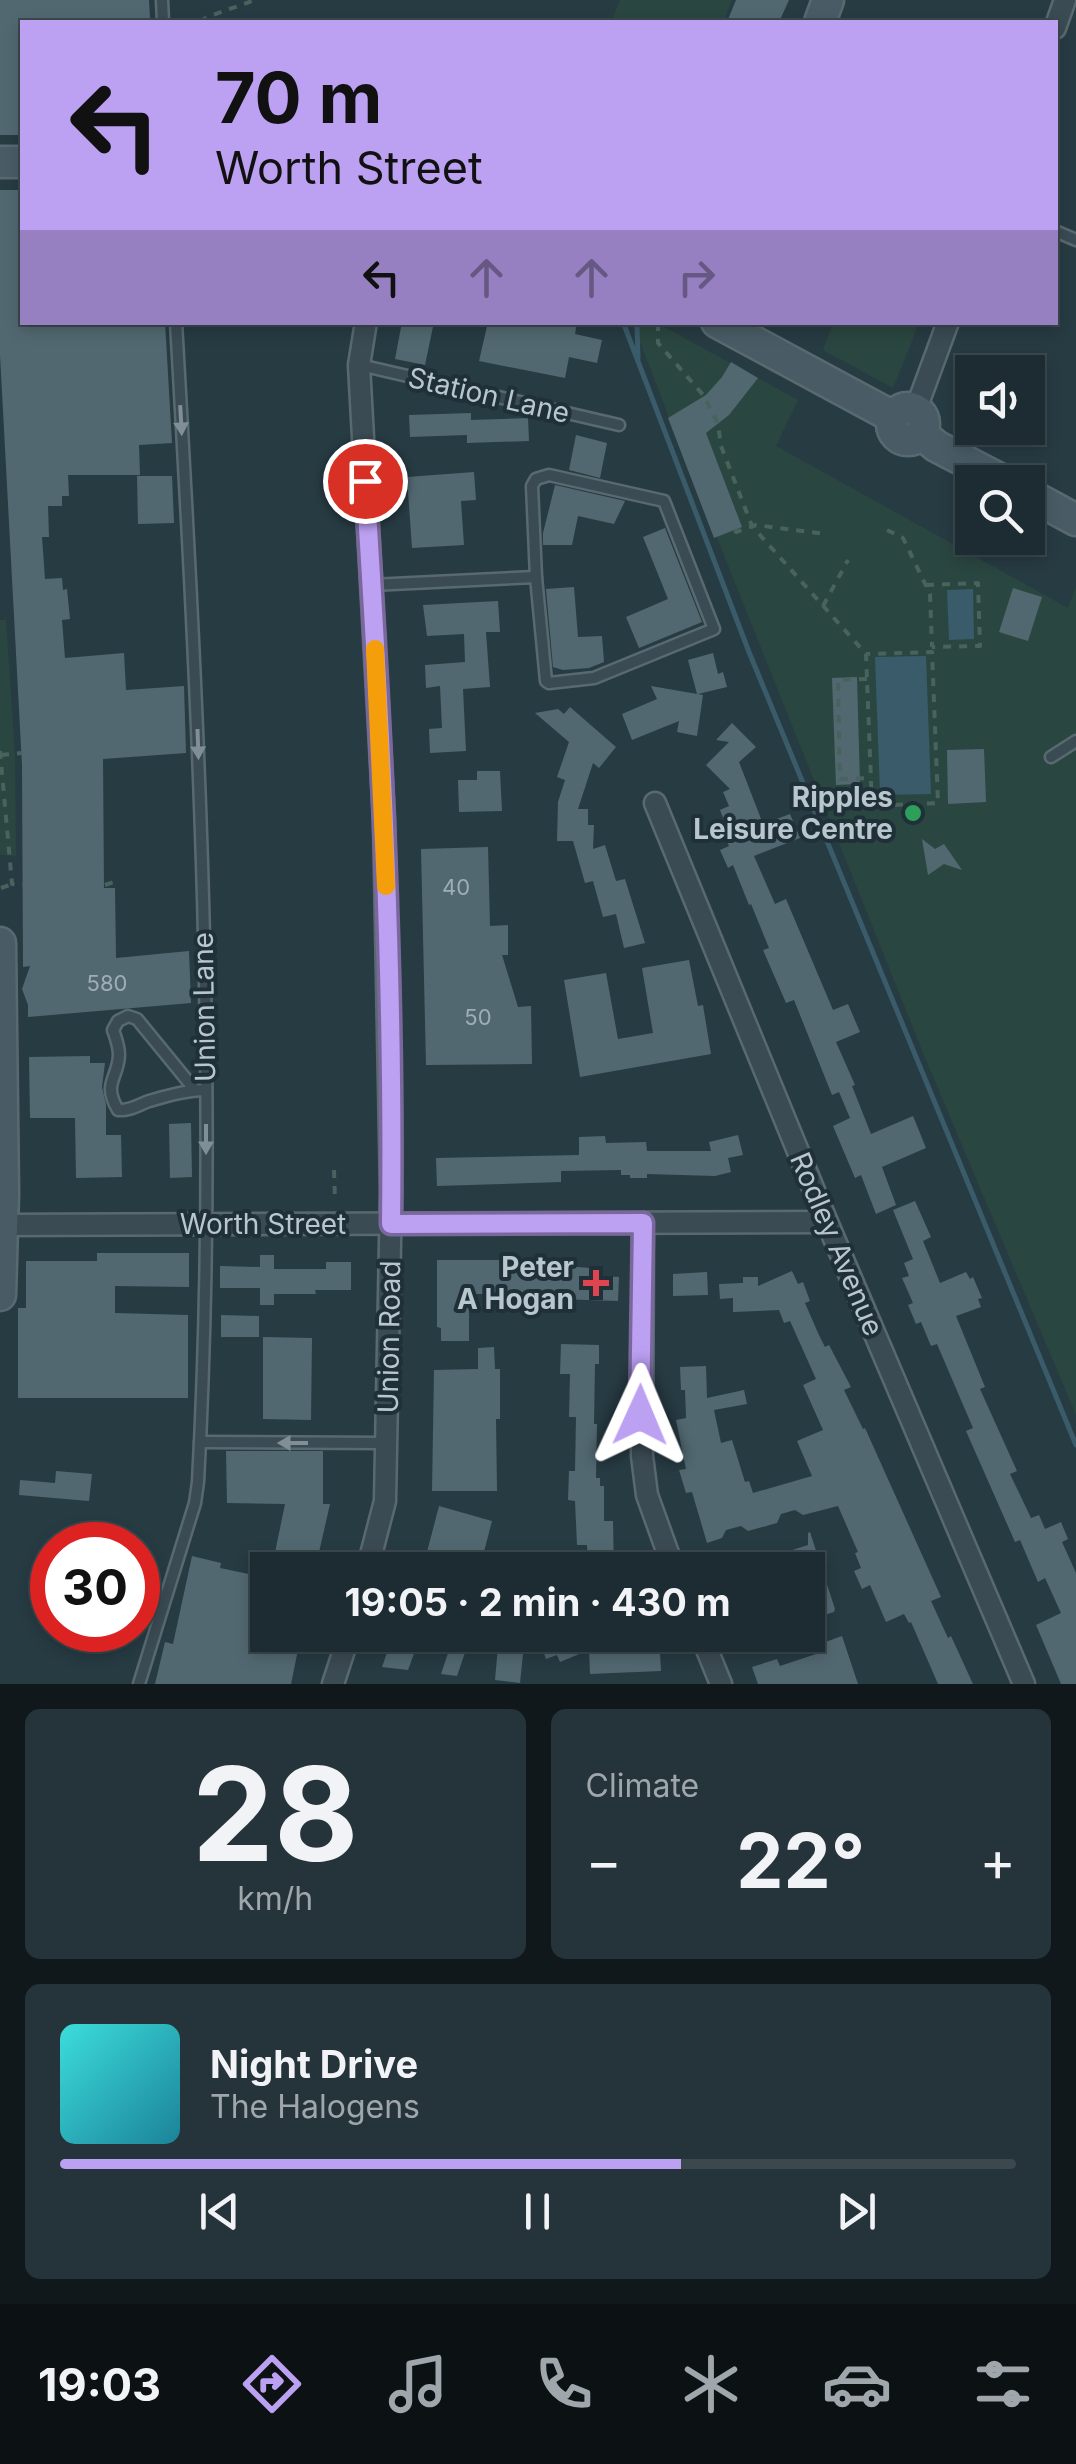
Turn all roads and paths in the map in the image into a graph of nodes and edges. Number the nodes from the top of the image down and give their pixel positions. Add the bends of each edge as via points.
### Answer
1 (254, 0) edge
2 (203, 20) edge
3 (176, 325) edge
4 (366, 325) edge
5 (658, 325) edge
6 (723, 325) edge
7 (947, 325) edge
8 (359, 365) junction
9 (910, 420) junction
10 (619, 424) dead end
11 (972, 465) edge
12 (1045, 503) edge
13 (1076, 520) edge
14 (752, 526) junction
15 (735, 530) dead end
16 (887, 530) dead end
17 (825, 534) dead end
18 (848, 560) dead end
19 (536, 577) junction
20 (371, 585) junction
21 (926, 585) junction
22 (823, 606) junction
23 (932, 649) junction
24 (866, 654) junction
25 (867, 679) junction
26 (1076, 741) edge
27 (0, 753) edge
28 (22, 753) dead end
29 (1050, 756) dead end
30 (871, 778) junction
31 (655, 803) dead end
32 (120, 880) dead end
33 (12, 884) junction
34 (23, 885) dead end
35 (104, 885) dead end
36 (1, 888) edge
37 (0, 943) edge
38 (201, 1090) junction
39 (334, 1170) dead end
40 (335, 1199) dead end
41 (827, 1222) junction
42 (643, 1223) junction
43 (207, 1224) junction
44 (391, 1224) junction
45 (1, 1225) edge
46 (0, 1295) edge
47 (200, 1442) junction
48 (386, 1443) junction
49 (371, 1552) edge
50 (668, 1552) edge
51 (344, 1652) edge
52 (708, 1652) edge
53 (139, 1684) edge
54 (334, 1684) edge
55 (721, 1684) edge
56 (1024, 1684) edge

1 - 2 path
3 -> 38 lane, Union Lane via 198,734
4 - 8 street, Union Road
5 - 14 path via 658,343 704,396 718,424
6 - 9 street
7 - 9 street
8 - 10 lane, Station Lane
8 - 20 street, Union Road
9 - 11 street via 936,446
12 - 13 street
14 - 15 path
14 - 17 path
14 - 22 path
16 - 21 path via 903,538
18 - 22 path
19 - 19 lane via 532,486 538,477 659,498 668,506 714,630 594,678 549,683
19 - 20 lane
20 - 44 street, Union Road via 388,937
21 - 23 path
21 - 23 path via 978,583 980,646
22 - 24 path
23 - 24 path
23 - 30 path via 938,804 872,806
24 - 25 path
25 - 30 path
25 - 30 path via 838,680 840,779
26 - 29 lane
27 - 28 path
27 - 33 path
31 - 41 street, Rodley Avenue
32 - 35 path
33 - 34 path
33 - 36 path
37 - 45 street
38 - 38 lane via 136,1018 118,1020 118,1060 110,1083 118,1110
38 -> 43 lane, Union Lane
39 - 40 path
41 - 42 street, Worth Street
41 - 56 street, Rodley Avenue
42 - 44 street, Worth Street
42 - 50 street via 642,1456 647,1495
43 - 44 street, Worth Street
43 - 45 street, Worth Street
43 - 47 lane, Union Lane
44 - 48 street, Union Road
45 - 46 street
48 -> 47 lane
47 - 53 lane, Union Lane via 195,1503
48 - 49 street, Union Road via 384,1501
51 - 54 street
52 - 55 street

